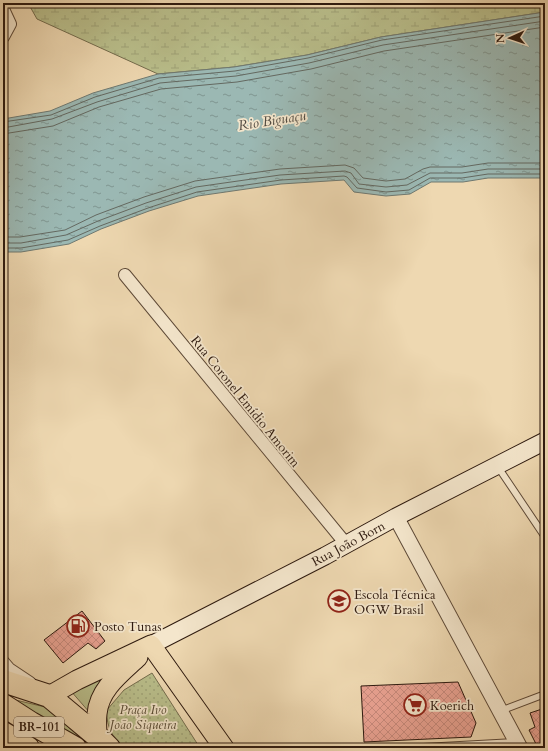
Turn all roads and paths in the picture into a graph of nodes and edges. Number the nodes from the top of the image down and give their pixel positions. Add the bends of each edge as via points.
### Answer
1 (3, 9) edge
2 (3, 37) edge
3 (125, 275) dead end
4 (545, 441) edge
5 (498, 466) junction
6 (396, 517) junction
7 (545, 537) edge
8 (346, 544) junction
9 (151, 645) junction
10 (3, 662) edge
11 (3, 681) edge
12 (545, 694) edge
13 (49, 696) junction
14 (3, 705) edge
15 (500, 711) junction
16 (3, 732) edge
17 (103, 742) edge
18 (518, 745) edge
19 (28, 748) edge
20 (75, 748) edge
21 (224, 748) edge
22 (405, 748) edge

1 - 2 street via 10,24
3 - 8 street, Rua Coronel Emídio Amorim
4 - 5 main road, Rua João Born
5 - 6 main road, Rua João Born
5 - 7 lane
6 - 8 main road, Rua João Born
6 - 15 street
8 - 9 main road, Rua João Born
9 - 13 main road, Rua João Born
9 - 17 main road, Rua João Born via 108,686 100,700 96,714
9 - 21 main road
10 - 13 street via 9,669
11 - 13 highway
12 - 15 lane
13 - 17 highway
14 - 20 highway, BR-101
15 - 18 street
16 - 19 highway, BR-101
18 - 22 lane

